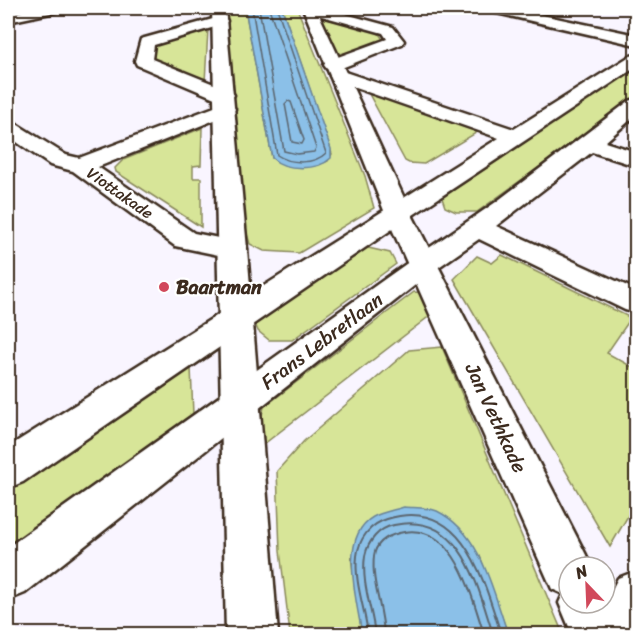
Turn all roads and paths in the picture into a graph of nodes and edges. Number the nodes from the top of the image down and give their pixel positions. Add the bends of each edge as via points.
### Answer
1 (14, 8) edge
2 (55, 8) edge
3 (309, 8) edge
4 (492, 8) edge
5 (216, 13) edge
6 (28, 14) junction
7 (8, 18) edge
8 (636, 40) edge
9 (636, 60) edge
10 (336, 71) junction
11 (224, 102) junction
12 (636, 105) edge
13 (8, 127) edge
14 (516, 137) junction
15 (590, 144) junction
16 (636, 159) edge
17 (81, 166) junction
18 (398, 213) junction
19 (478, 228) junction
20 (233, 249) junction
21 (423, 264) junction
22 (636, 302) edge
23 (235, 321) junction
24 (241, 402) junction
25 (8, 469) edge
26 (561, 555) edge
27 (8, 576) edge
28 (636, 596) edge
29 (589, 615) edge
30 (252, 634) edge
31 (598, 634) edge
32 (616, 634) edge

1 - 6 street
2 - 6 street
3 - 10 street
3 - 10 street via 388,30 396,41
4 - 8 street
5 - 11 street
5 - 11 street via 147,42 143,60
6 - 7 street
9 - 14 street
10 - 14 street
10 - 18 street
11 - 17 street, Viottakade via 191,123
11 - 20 street
12 - 15 street, Frans Lebretlaan
13 - 17 street via 58,160
14 - 18 street
15 - 16 street
15 - 19 street, Frans Lebretlaan
17 - 20 street, Viottakade via 185,240
18 - 21 street
18 - 23 street
19 - 21 street, Frans Lebretlaan
19 - 22 street
20 - 23 street
21 - 24 street, Frans Lebretlaan
21 - 26 street, Jan Vethkade
23 - 24 street
23 - 25 street
24 - 27 street, Frans Lebretlaan
24 - 30 street
28 - 32 street
29 - 31 street

